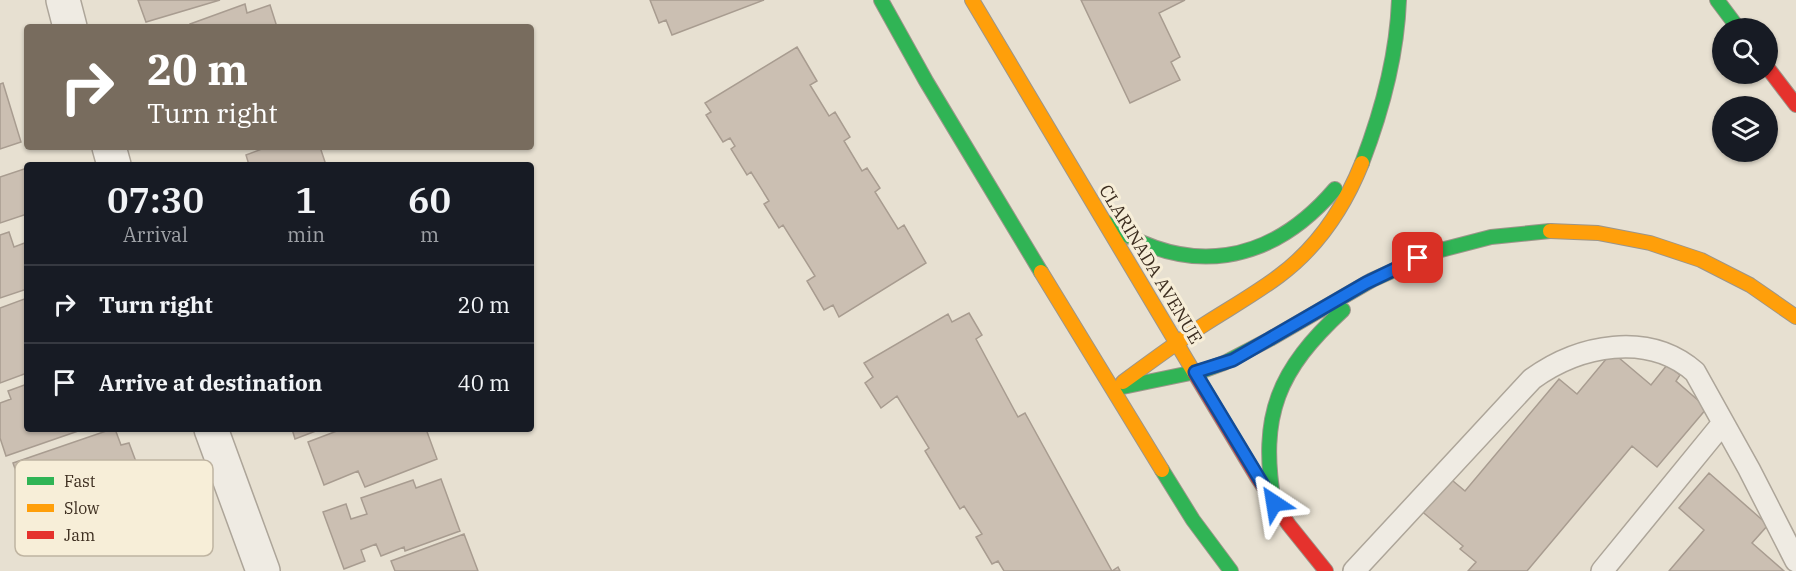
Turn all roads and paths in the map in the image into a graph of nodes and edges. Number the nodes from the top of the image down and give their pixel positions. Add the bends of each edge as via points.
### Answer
1 (63, 0) edge
2 (881, 0) edge
3 (972, 0) edge
4 (1399, 0) edge
5 (1717, 0) edge
6 (1730, 18) edge
7 (69, 24) edge
8 (1778, 81) edge
9 (1796, 105) edge
10 (1377, 121) junction
11 (1105, 222) junction
12 (1430, 254) junction
13 (1796, 317) edge
14 (1177, 343) junction
15 (1195, 372) junction
16 (1113, 389) junction
17 (1724, 423) junction
18 (212, 432) edge
19 (1274, 503) junction
20 (1796, 561) edge
21 (262, 571) edge
22 (1231, 571) edge
23 (1326, 571) edge
24 (1354, 571) edge
25 (1602, 571) edge

1 - 7 street
2 - 16 main road
3 - 11 main road, CLARINADA AVENUE
4 - 10 main road via 1392,68
5 - 6 main road
8 - 9 main road
10 - 11 main road via 1356,160 1326,199 1308,217 1269,242 1238,253 1188,256 1154,250
10 - 14 main road via 1353,185 1318,240 1267,285
11 - 14 main road, CLARINADA AVENUE
12 - 13 main road via 1516,234 1566,232 1628,238 1671,248 1713,264 1755,286
12 - 15 main road via 1366,283 1233,360
12 - 19 main road via 1387,277 1351,303 1311,341 1290,369 1268,432 1267,468
14 - 15 main road, CLARINADA AVENUE
14 - 16 main road
15 - 16 main road
15 - 19 main road, CLARINADA AVENUE
16 - 22 main road via 1193,520
17 - 20 lane
17 - 24 lane via 1695,372 1665,352 1632,346 1573,357 1532,379
17 - 25 lane
18 - 21 street
19 - 23 main road, CLARINADA AVENUE

